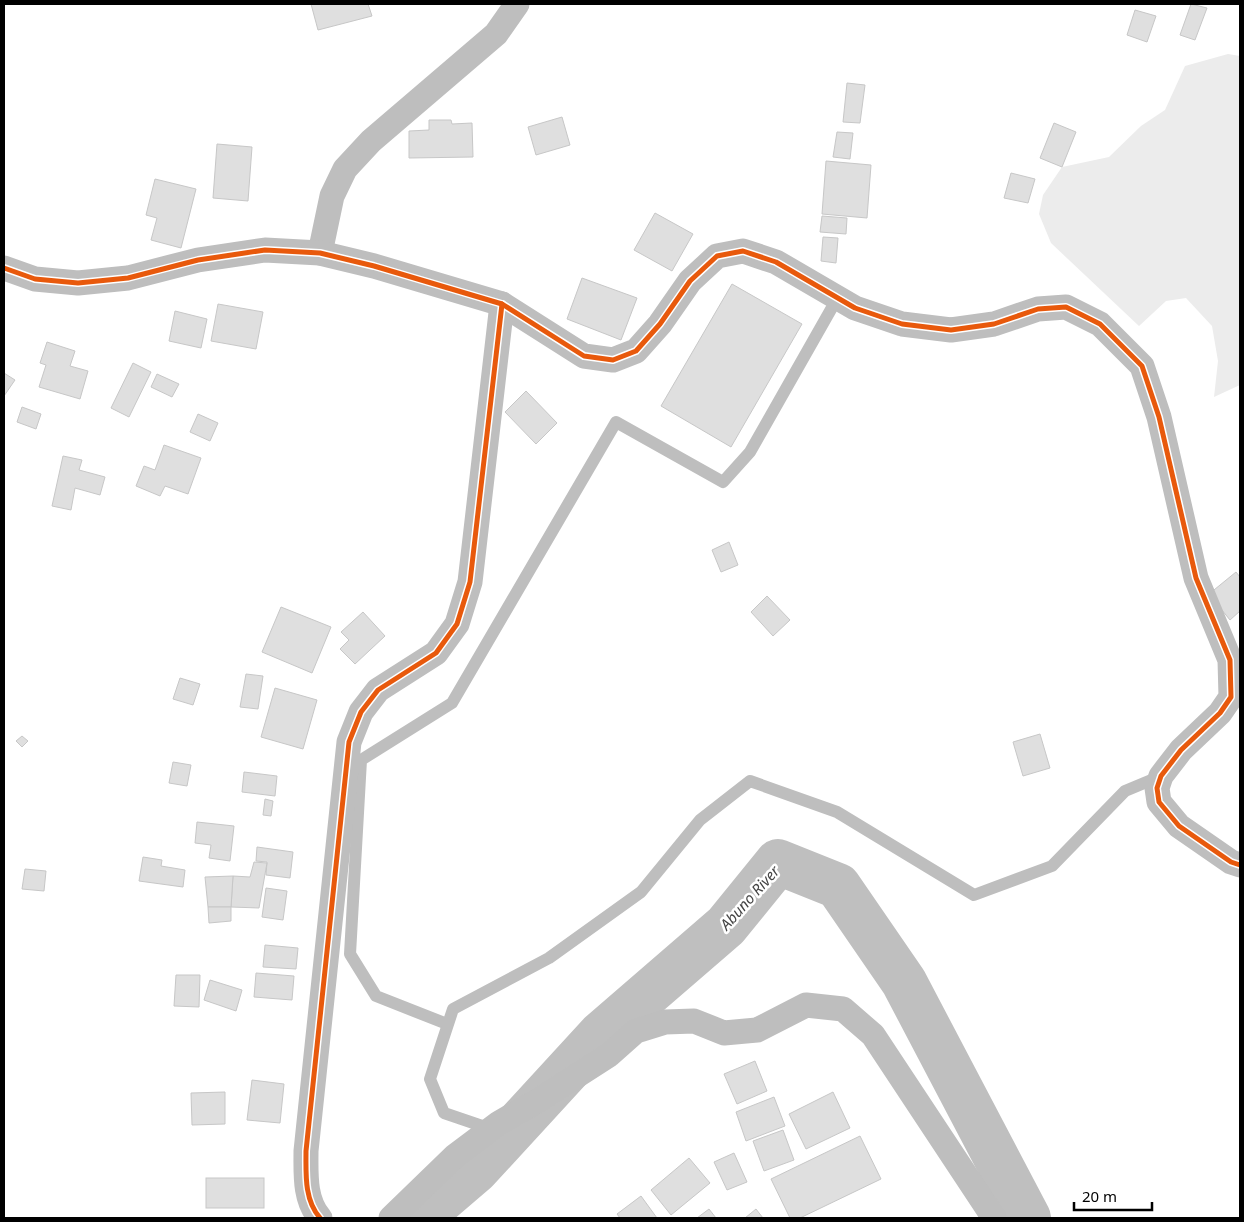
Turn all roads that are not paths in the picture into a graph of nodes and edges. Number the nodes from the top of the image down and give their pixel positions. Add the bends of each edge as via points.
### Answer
1 (517, 4) edge
2 (320, 253) junction
3 (4, 268) edge
4 (838, 297) junction
5 (502, 304) junction
6 (1161, 776) junction
7 (1240, 865) edge
8 (447, 1024) junction
9 (491, 1129) junction
10 (320, 1218) edge
11 (391, 1218) edge
12 (994, 1218) edge

1 - 2 street via 496,34 371,141 345,169 332,196
2 - 3 street via 256,251 198,260 128,278 78,283 35,279
2 - 5 street
4 - 5 street via 768,259 743,251 718,256 690,281 660,324 636,351 613,360 584,356
4 - 6 street via 856,308 902,324 951,330 994,324 1038,310 1066,307 1100,324 1142,366 1159,417 1196,578 1230,660 1231,697
4 - 8 lane via 750,452 723,482 616,422 452,703 361,760 350,954 376,996
5 - 10 street via 470,582 458,624 436,653 378,690 361,712 349,742 306,1150 305,1181 314,1211
6 - 7 street via 1157,788 1159,802 1179,826 1230,862
6 - 8 lane via 1125,791 1052,866 974,895 837,812 750,780 700,820 641,892 549,958 453,1009
8 - 9 lane via 430,1079 444,1113
9 - 11 street via 455,1156
9 - 12 street via 608,1055 636,1031 665,1022 694,1021 724,1033 757,1030 806,1005 843,1009 873,1035

